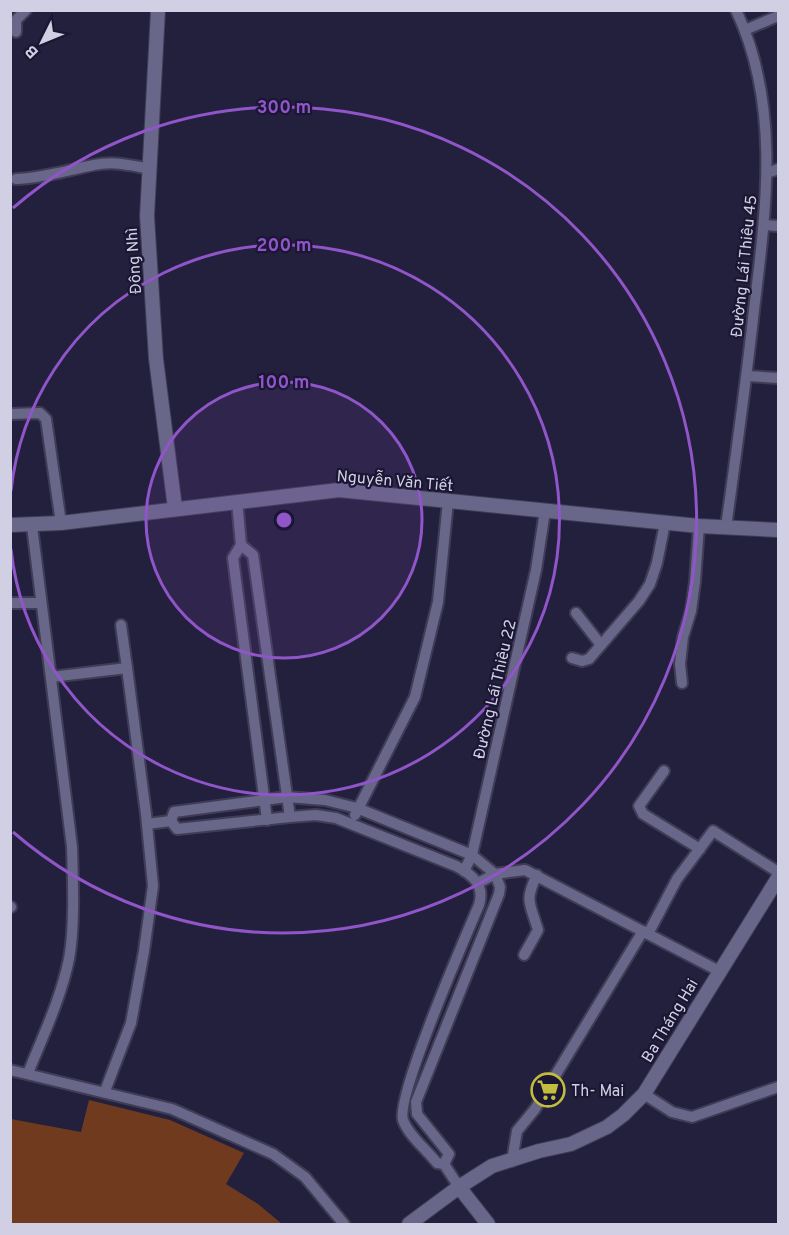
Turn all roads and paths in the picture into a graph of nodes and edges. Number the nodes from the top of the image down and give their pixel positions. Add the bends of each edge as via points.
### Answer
1 (26, 10) edge
2 (158, 10) edge
3 (736, 10) edge
4 (778, 16) edge
5 (745, 30) junction
6 (16, 32) dead end
7 (778, 169) edge
8 (150, 170) junction
9 (767, 173) junction
10 (16, 179) dead end
11 (764, 225) junction
12 (778, 226) edge
13 (747, 376) junction
14 (778, 378) edge
15 (10, 414) edge
16 (237, 501) junction
17 (448, 501) junction
18 (175, 508) junction
19 (545, 511) junction
20 (61, 523) junction
21 (665, 523) junction
22 (10, 525) edge
23 (32, 526) junction
24 (699, 526) junction
25 (726, 527) junction
26 (778, 530) edge
27 (241, 545) junction
28 (10, 603) edge
29 (41, 603) junction
30 (576, 613) dead end
31 (121, 625) dead end
32 (264, 632) junction
33 (242, 635) junction
34 (601, 645) junction
35 (572, 658) dead end
36 (127, 668) junction
37 (51, 677) junction
38 (682, 683) dead end
39 (276, 720) junction
40 (254, 723) junction
41 (664, 771) dead end
42 (287, 797) junction
43 (265, 800) junction
44 (357, 808) junction
45 (290, 817) junction
46 (267, 820) junction
47 (171, 821) junction
48 (147, 824) junction
49 (352, 824) junction
50 (700, 849) junction
51 (472, 855) junction
52 (464, 871) junction
53 (778, 872) edge
54 (495, 874) junction
55 (537, 875) junction
56 (778, 878) edge
57 (478, 883) junction
58 (645, 932) junction
59 (524, 955) dead end
60 (719, 971) junction
61 (10, 1070) edge
62 (28, 1072) junction
63 (778, 1087) edge
64 (105, 1091) junction
65 (644, 1094) junction
66 (512, 1161) junction
67 (444, 1164) junction
68 (459, 1187) junction
69 (344, 1224) edge
70 (409, 1224) edge
71 (488, 1224) edge

1 - 6 street via 16,20
2 - 8 street, Đông Nhì
3 - 5 street, Đường Lái Thiêu 45
4 - 5 street
5 - 9 street, Đường Lái Thiêu 45 via 759,76
7 - 9 street
8 - 10 street via 126,164 95,164
8 - 18 street, Đông Nhì via 147,216 156,359
9 - 11 street, Đường Lái Thiêu 45
11 - 12 street
11 - 13 street, Đường Lái Thiêu 45
13 - 14 street
13 - 25 street, Đường Lái Thiêu 45
15 - 20 street via 40,413 46,419
16 - 17 street, Nguyễn Văn Tiết via 339,490
16 - 18 street, Nguyễn Văn Tiết
16 - 27 street
17 - 19 street, Nguyễn Văn Tiết
17 - 44 street via 438,602 415,697
18 - 20 street, Nguyễn Văn Tiết
19 - 21 street, Nguyễn Văn Tiết
19 - 51 street, Đường Lái Thiêu 22 via 537,570
20 - 23 street, Nguyễn Văn Tiết
21 - 24 street, Nguyễn Văn Tiết
21 - 34 street via 650,584
22 - 23 street, Nguyễn Văn Tiết
23 - 29 street
24 - 25 street, Nguyễn Văn Tiết
24 - 38 street via 695,582 680,664
25 - 26 street, Nguyễn Văn Tiết
27 - 32 street via 253,555
27 - 33 street via 233,558
28 - 29 street
29 - 37 street
30 - 34 street
31 - 36 street
32 - 33 street
32 - 39 street
33 - 40 street
34 - 35 street via 586,661
36 - 37 street
36 - 48 street
37 - 62 street via 72,847 73,898 69,958
39 - 40 street
39 - 42 street
40 - 43 street
41 - 50 street via 639,806 643,814
42 - 43 street
42 - 44 street
42 - 45 street
43 - 46 street
43 - 47 street via 174,812
44 - 49 street
44 - 51 street
45 - 46 street
45 - 49 street via 316,815
46 - 47 street via 177,829
47 - 48 street
48 - 64 street via 153,885 144,951 131,1023
49 - 52 street
50 - 53 street via 713,831
50 - 58 street
51 - 52 street, Đường Lái Thiêu 22
51 - 54 street
52 - 57 street
54 - 55 street via 525,870
54 - 57 street
54 - 67 street via 499,894 416,1102 417,1114 449,1154
55 - 58 street
55 - 59 street via 529,892 538,930
56 - 60 street, Ba Tháng Hai
57 - 67 street via 479,905 402,1105 407,1127 437,1163
58 - 60 street
58 - 66 street via 517,1131
60 - 65 street, Ba Tháng Hai
61 - 62 street
62 - 64 street
63 - 65 street via 692,1117 672,1112
64 - 69 street via 172,1109 273,1154 305,1177
65 - 66 street, Ba Tháng Hai via 607,1127 571,1144
66 - 68 street, Ba Tháng Hai via 492,1167
67 - 68 street
68 - 70 street, Ba Tháng Hai
68 - 71 street

